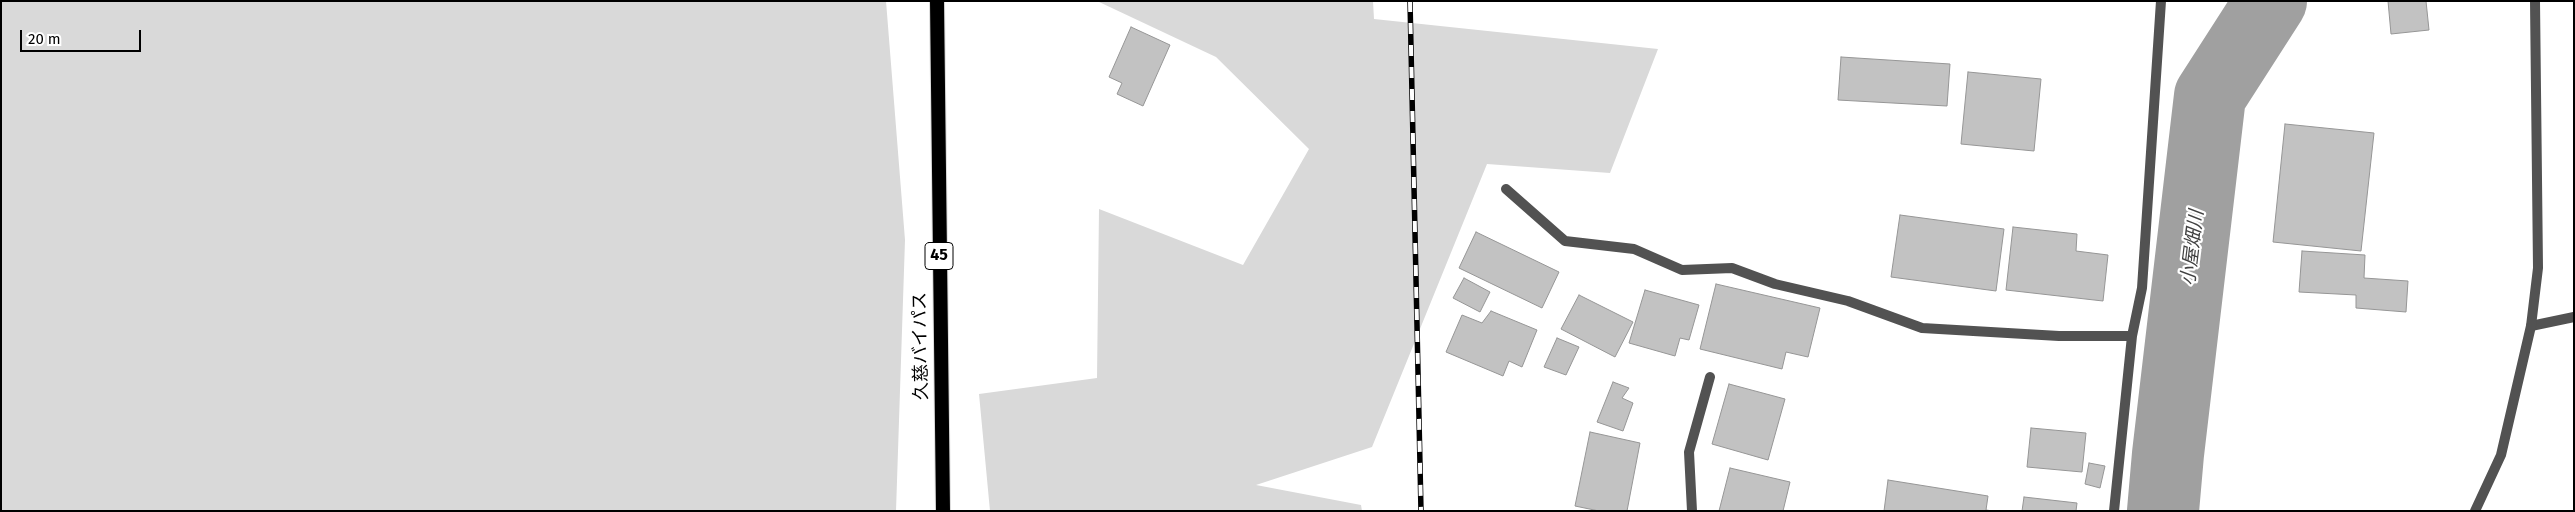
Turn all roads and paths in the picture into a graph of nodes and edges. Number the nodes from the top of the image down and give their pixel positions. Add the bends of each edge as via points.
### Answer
1 (937, 1) edge
2 (2161, 1) edge
3 (2535, 1) edge
4 (1506, 189) dead end
5 (2574, 317) edge
6 (2532, 326) junction
7 (2132, 336) junction
8 (1710, 377) dead end
9 (943, 511) edge
10 (1692, 511) edge
11 (2114, 511) edge
12 (2475, 511) edge

1 - 9 highway, 久慈バイパス / 45
2 - 7 street via 2142,288
3 - 6 street via 2538,268
4 - 7 street via 1565,241 1634,249 1682,270 1732,268 1775,284 1848,301 1922,328 2059,336
5 - 6 street
6 - 12 street via 2501,454
7 - 11 street
8 - 10 street via 1689,452

